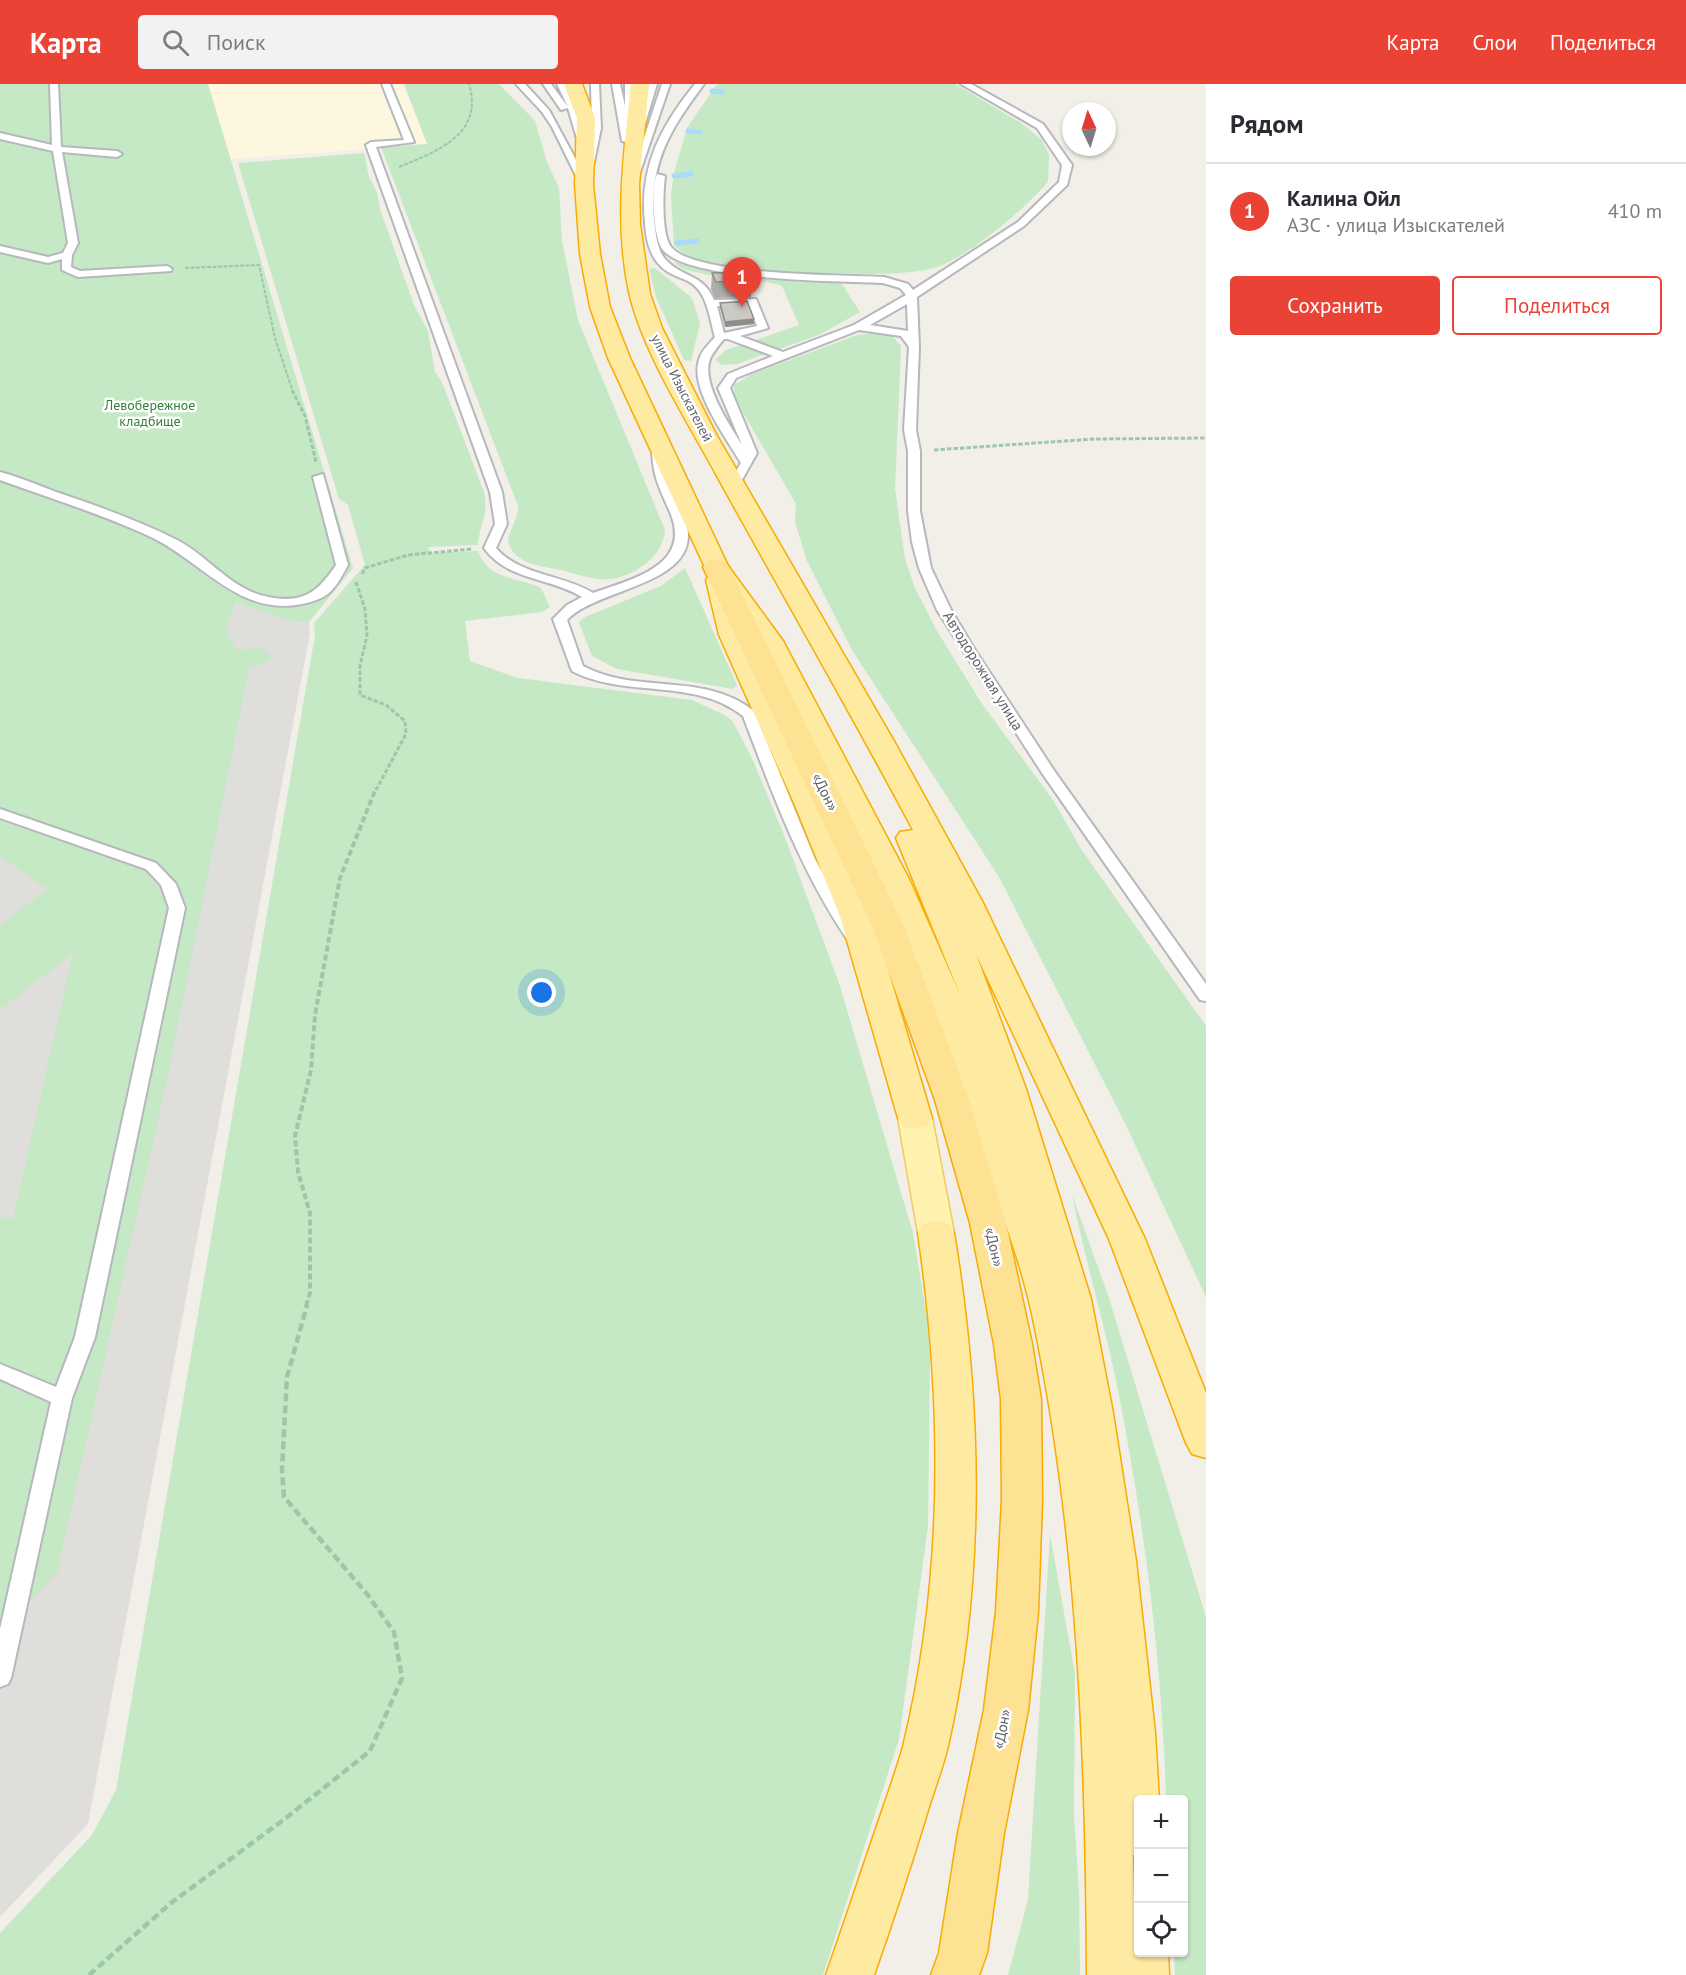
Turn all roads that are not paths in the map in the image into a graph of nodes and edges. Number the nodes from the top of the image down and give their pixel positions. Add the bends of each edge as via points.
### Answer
1 (54, 84) edge
2 (386, 84) edge
3 (518, 84) edge
4 (532, 84) edge
5 (546, 84) edge
6 (597, 84) edge
7 (616, 84) edge
8 (691, 84) edge
9 (700, 84) edge
10 (965, 84) edge
11 (666, 85) edge
12 (641, 86) edge
13 (574, 87) edge
14 (673, 93) dead end
15 (552, 106) junction
16 (597, 118) junction
17 (578, 124) junction
18 (667, 128) junction
19 (0, 136) edge
20 (638, 136) junction
21 (57, 149) junction
22 (585, 149) junction
23 (117, 154) dead end
24 (584, 183) junction
25 (0, 249) edge
26 (67, 255) junction
27 (961, 262) junction
28 (166, 269) road end
29 (858, 278) junction
30 (912, 295) junction
31 (709, 303) junction
32 (858, 327) junction
33 (728, 333) junction
34 (914, 347) junction
35 (782, 356) junction
36 (658, 445) junction
37 (747, 463) junction
38 (0, 476) edge
39 (319, 477) road end
40 (734, 484) junction
41 (716, 567) junction
42 (592, 598) junction
43 (833, 663) junction
44 (0, 813) edge
45 (871, 960) junction
46 (1206, 996) edge
47 (915, 1118) joint
48 (936, 1233) joint
49 (0, 1371) edge
50 (62, 1398) junction
51 (1206, 1443) edge
52 (0, 1678) edge
53 (1136, 1795) edge
54 (1144, 1957) edge
55 (850, 1975) edge
56 (955, 1975) edge
57 (1111, 1975) edge
58 (1145, 1975) edge

1 - 21 lane
2 - 42 lane via 409,142 371,145 496,492 501,524 490,548 499,561 516,571 572,586
3 - 15 lane
4 - 15 lane
5 - 15 lane
6 - 16 lane
7 - 20 lane
8 - 20 lane
9 - 18 lane
10 - 27 lane via 1040,126 1067,165 1064,183 1044,204 1021,224
11 - 20 lane
12 - 20 highway, улица Изыскателей
13 - 16 lane
13 - 17 lane
13 - 22 highway via 586,118
14 - 20 lane
15 - 17 lane
15 - 24 lane
16 - 24 lane via 596,146
17 - 22 lane
18 - 29 lane via 658,190 666,249 707,266 736,271
18 - 31 lane via 647,186 655,251 667,268 700,285
19 - 21 lane
20 - 40 highway, улица Изыскателей via 630,184 632,252 640,294 673,375
21 - 23 lane
21 - 26 lane via 73,243
22 - 24 highway
24 - 36 highway via 590,254 600,307
25 - 26 lane via 48,260
26 - 28 lane via 66,268 78,274
27 - 29 lane via 916,277
27 - 30 lane
29 - 30 lane via 896,282
30 - 32 lane
30 - 34 lane, Автодорожная улица
31 - 33 lane
31 - 33 lane via 752,301 763,328
32 - 34 lane via 904,333
32 - 35 lane
33 - 35 lane
33 - 37 lane via 703,360 701,372
34 - 46 lane, Автодорожная улица via 910,430 914,511 925,568 944,610 1049,773
35 - 37 lane via 732,376 724,388 751,453
36 - 41 highway
36 - 42 lane via 659,472 682,535 681,548 655,571
37 - 40 lane
38 - 39 lane via 136,526 177,545 226,585 262,601 278,602 311,597 326,589 342,565
40 - 43 highway, улица Изыскателей
41 - 45 highway via 732,635 809,803
41 - 56 highway, «Дон» via 888,926 952,1100 988,1223 1012,1333 1021,1399 1017,1612 1006,1710 981,1833 963,1953
41 - 57 highway via 770,641 894,879 949,1008 1036,1261 1068,1402 1092,1571 1109,1816
42 - 45 lane via 572,607 560,619 577,668 598,678 688,690 739,702 749,714 793,825 834,911
43 - 51 highway via 967,901 1127,1239
43 - 53 highway via 968,972 1009,1089 1072,1299 1094,1413 1115,1561
44 - 50 lane via 151,866 166,878 177,908 85,1337
45 - 47 highway
47 - 48 main road
48 - 55 highway via 952,1369 957,1500 948,1611 927,1740
49 - 50 lane
50 - 52 lane
54 - 58 highway

